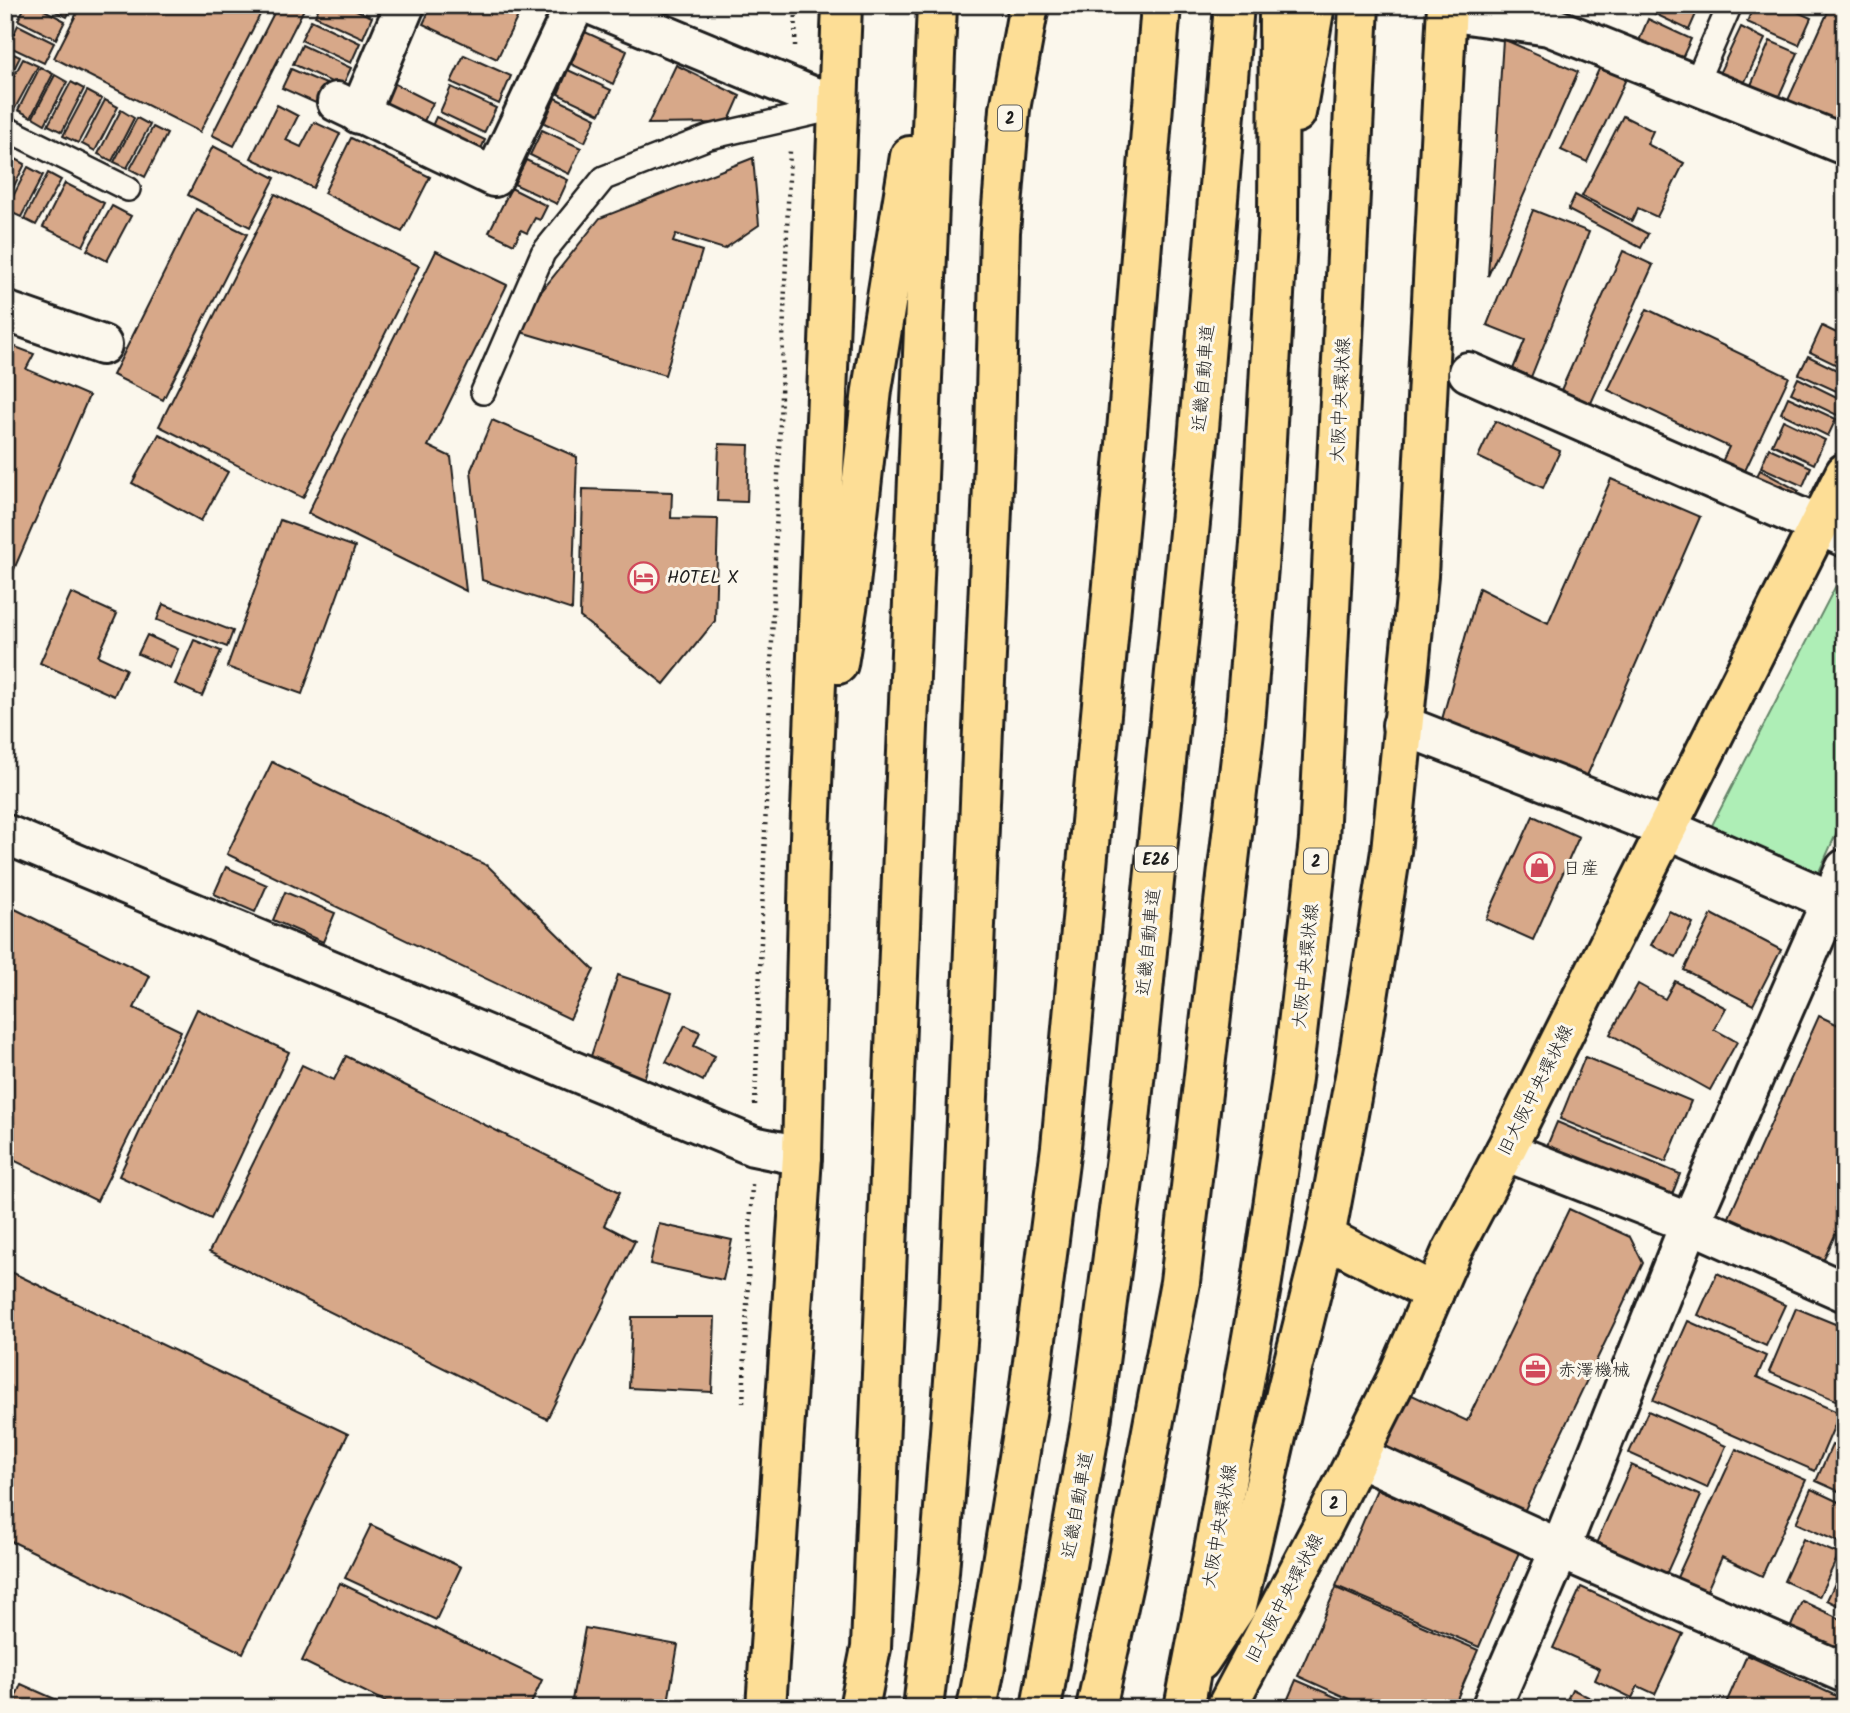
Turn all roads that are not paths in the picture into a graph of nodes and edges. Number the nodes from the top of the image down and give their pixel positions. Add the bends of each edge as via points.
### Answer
1 (405, 5) edge
2 (575, 5) edge
3 (592, 5) edge
4 (842, 5) edge
5 (936, 5) edge
6 (1028, 5) edge
7 (1161, 5) edge
8 (1234, 5) edge
9 (1279, 5) edge
10 (1315, 5) edge
11 (1359, 5) edge
12 (1730, 5) edge
13 (1447, 8) edge
14 (1554, 16) edge
15 (1695, 85) junction
16 (792, 103) junction
17 (838, 107) junction
18 (5, 128) edge
19 (1845, 145) edge
20 (128, 189) dead end
21 (1278, 222) junction
22 (5, 311) edge
23 (102, 345) dead end
24 (1468, 372) dead end
25 (482, 392) dead end
26 (1845, 473) edge
27 (1831, 531) edge
28 (1402, 725) junction
29 (1665, 828) junction
30 (5, 834) edge
31 (809, 864) junction
32 (1840, 893) edge
33 (1505, 1150) junction
34 (802, 1156) junction
35 (1690, 1223) junction
36 (1325, 1237) junction
37 (1845, 1292) edge
38 (1434, 1293) junction
39 (1357, 1456) junction
40 (1560, 1549) junction
41 (1845, 1673) edge
42 (1187, 1691) edge
43 (766, 1708) edge
44 (859, 1708) edge
45 (923, 1708) edge
46 (976, 1708) edge
47 (1041, 1708) edge
48 (1096, 1708) edge
49 (1226, 1708) edge
50 (1490, 1708) edge

1 - 2 street via 348,108 494,177
3 - 16 street
4 - 17 main road
5 - 31 main road via 872,390 848,602
5 - 44 main road via 871,1648
6 - 45 main road, 2 via 1010,109 1000,232 958,1317 939,1572
7 - 46 main road via 1061,1147 1027,1408
8 - 47 main road, 近畿自動車道 / E26 via 1197,453 1127,1150 1091,1423
9 - 21 main road
10 - 21 main road
11 - 42 main road, 大阪中央環状線 / 2 via 1317,853 1277,1181
12 - 15 lane
13 - 14 street
13 - 28 main road, 2 via 1418,576
14 - 15 street
15 - 19 street
16 - 17 street
16 - 25 lane via 604,178 543,253
17 - 31 main road
18 - 20 lane
21 - 48 main road via 1245,723 1180,1282
22 - 23 street
24 - 27 street
26 - 27 main road, 旧大阪中央環状線 / 2
27 - 29 main road, 旧大阪中央環状線 / 2
28 - 29 street
28 - 36 main road, 2 via 1391,850
29 - 32 street
29 - 33 main road, 旧大阪中央環状線 / 2
30 - 34 street via 753,1146
31 - 34 main road
32 - 35 street
33 - 35 street
33 - 38 main road, 旧大阪中央環状線 / 2
34 - 43 main road
35 - 37 street
35 - 40 street
36 - 38 main road
36 - 42 main road, 2 via 1237,1606
38 - 39 main road, 旧大阪中央環状線 / 2
39 - 40 street
39 - 49 main road, 旧大阪中央環状線 / 2
40 - 41 street
40 - 50 street

